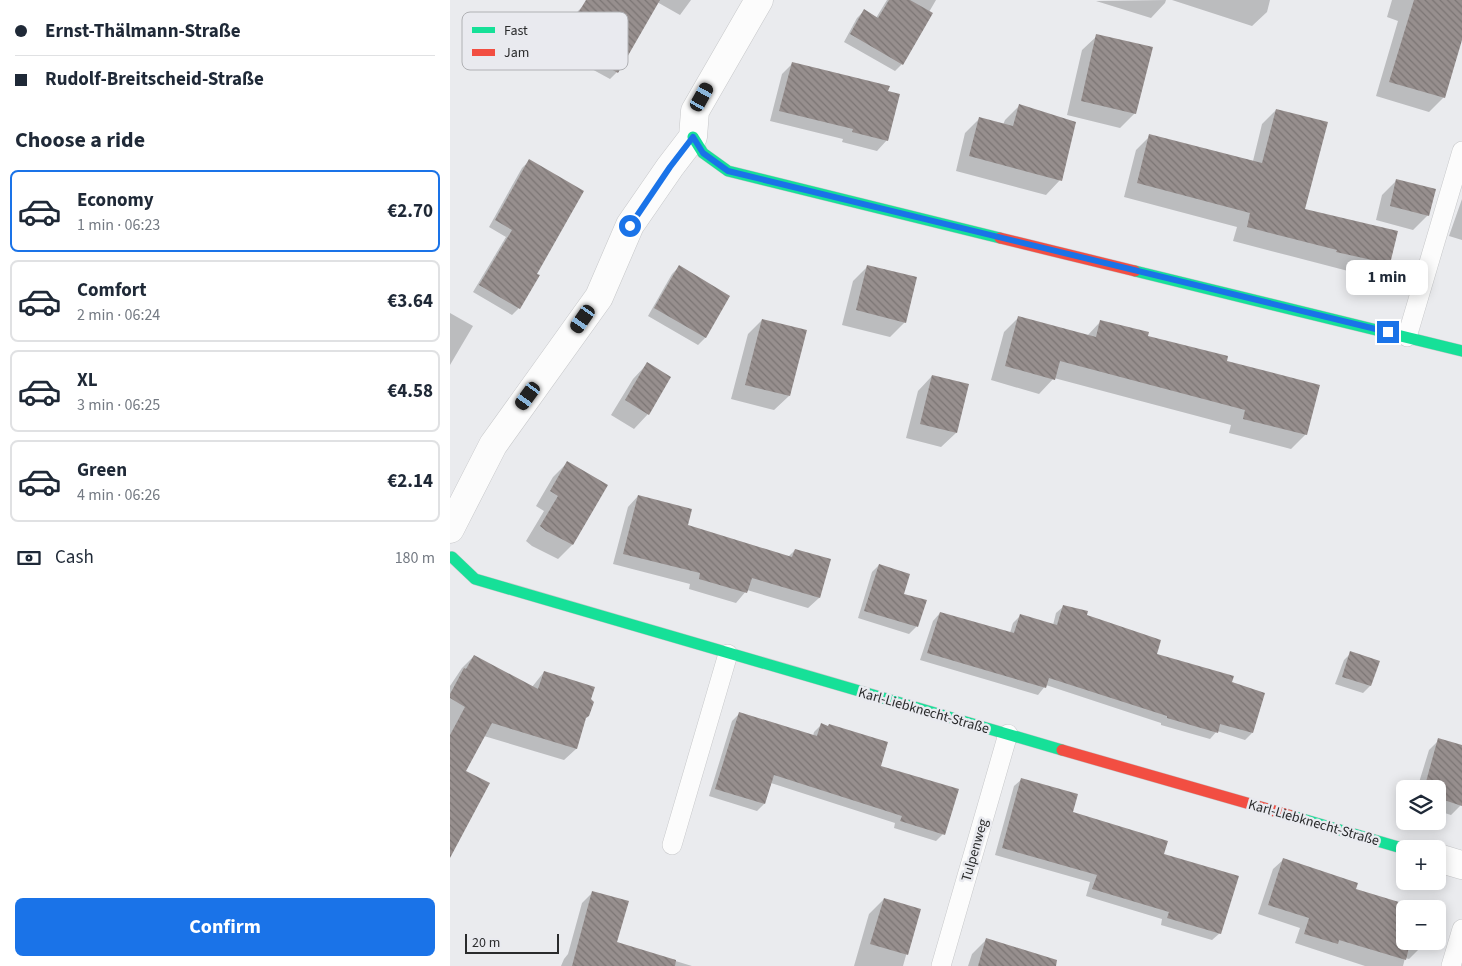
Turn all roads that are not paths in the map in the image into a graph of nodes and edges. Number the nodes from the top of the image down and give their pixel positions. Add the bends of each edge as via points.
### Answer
1 (758, 0) edge
2 (693, 137) junction
3 (1462, 151) edge
4 (1407, 337) junction
5 (1462, 351) edge
6 (450, 528) edge
7 (451, 553) edge
8 (728, 654) junction
9 (1008, 734) junction
10 (672, 845) dead end
11 (1396, 846) edge
12 (1446, 860) edge
13 (1462, 865) edge
14 (1462, 929) edge
15 (941, 966) edge
16 (1451, 966) edge

1 - 2 street via 695,110
2 - 4 street via 703,153 728,171
2 - 6 street via 630,226 599,297 493,445
3 - 4 lane
4 - 5 street
7 - 8 street, Karl-Liebknecht-Straße via 475,579
8 - 9 street, Karl-Liebknecht-Straße
8 - 10 lane
9 - 11 street, Karl-Liebknecht-Straße
9 - 15 lane, Tulpenweg
12 - 13 street
14 - 16 lane

